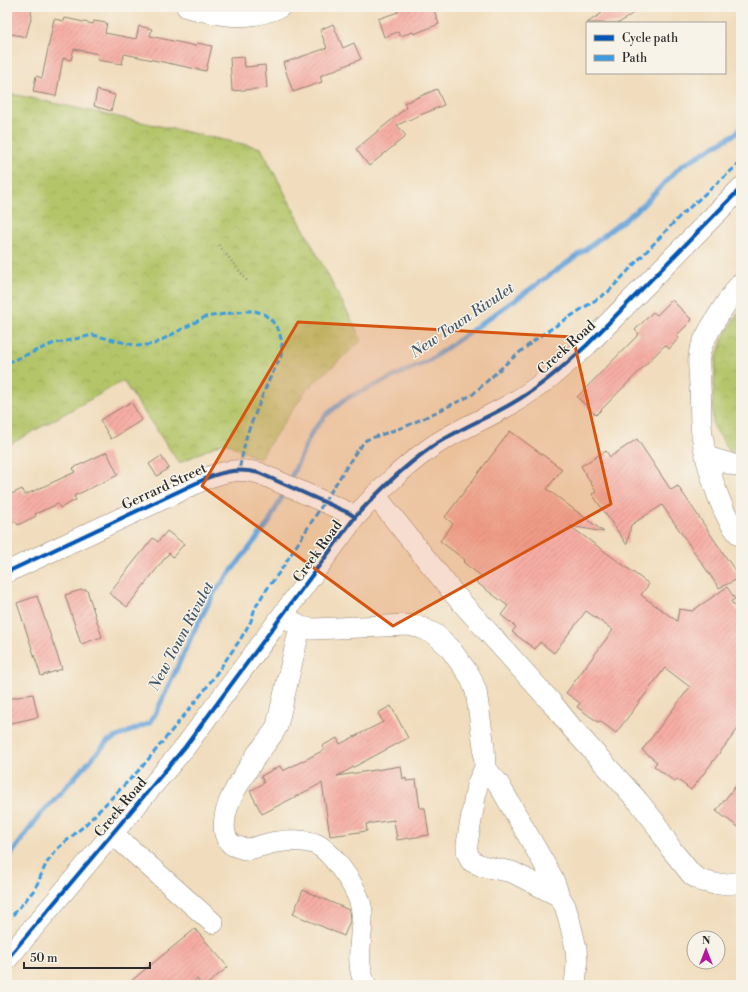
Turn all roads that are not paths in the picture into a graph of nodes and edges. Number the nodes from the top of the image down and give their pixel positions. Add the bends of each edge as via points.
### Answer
1 (187, 7) edge
2 (280, 7) edge
3 (741, 188) edge
4 (741, 283) edge
5 (707, 457) junction
6 (741, 467) edge
7 (375, 495) junction
8 (355, 517) junction
9 (741, 536) edge
10 (7, 572) edge
11 (284, 615) junction
12 (300, 627) junction
13 (485, 768) junction
14 (112, 833) junction
15 (741, 882) edge
16 (559, 896) junction
17 (213, 923) dead end
18 (7, 959) edge
19 (366, 985) edge
20 (575, 985) edge

1 - 2 street via 218,14 250,16
3 - 7 street, Creek Road via 562,368 511,404 435,444 408,464
4 - 5 street via 709,332 699,355 702,434
5 - 6 street
5 - 9 street via 725,512
7 - 8 street, Creek Road
7 - 15 street via 455,595 638,801 654,821 670,849 692,874 702,881 715,884
8 - 10 street, Gerrard Street via 259,473 248,470 229,471 212,476
8 - 11 street, Creek Road
11 - 12 street
11 - 14 street, Creek Road via 185,747
12 - 13 street via 313,629 408,625 422,628 436,636 460,661 474,686 480,713
12 - 19 street via 277,726 230,800 224,825 226,838 233,846 246,849 278,841 305,841 317,845 328,854 358,896 362,911 360,966 362,979
13 - 16 street via 498,783 553,879
13 - 16 street via 477,785 467,844 471,861 512,872
14 - 17 street
14 - 18 street, Creek Road
16 - 20 street via 565,906 574,941

